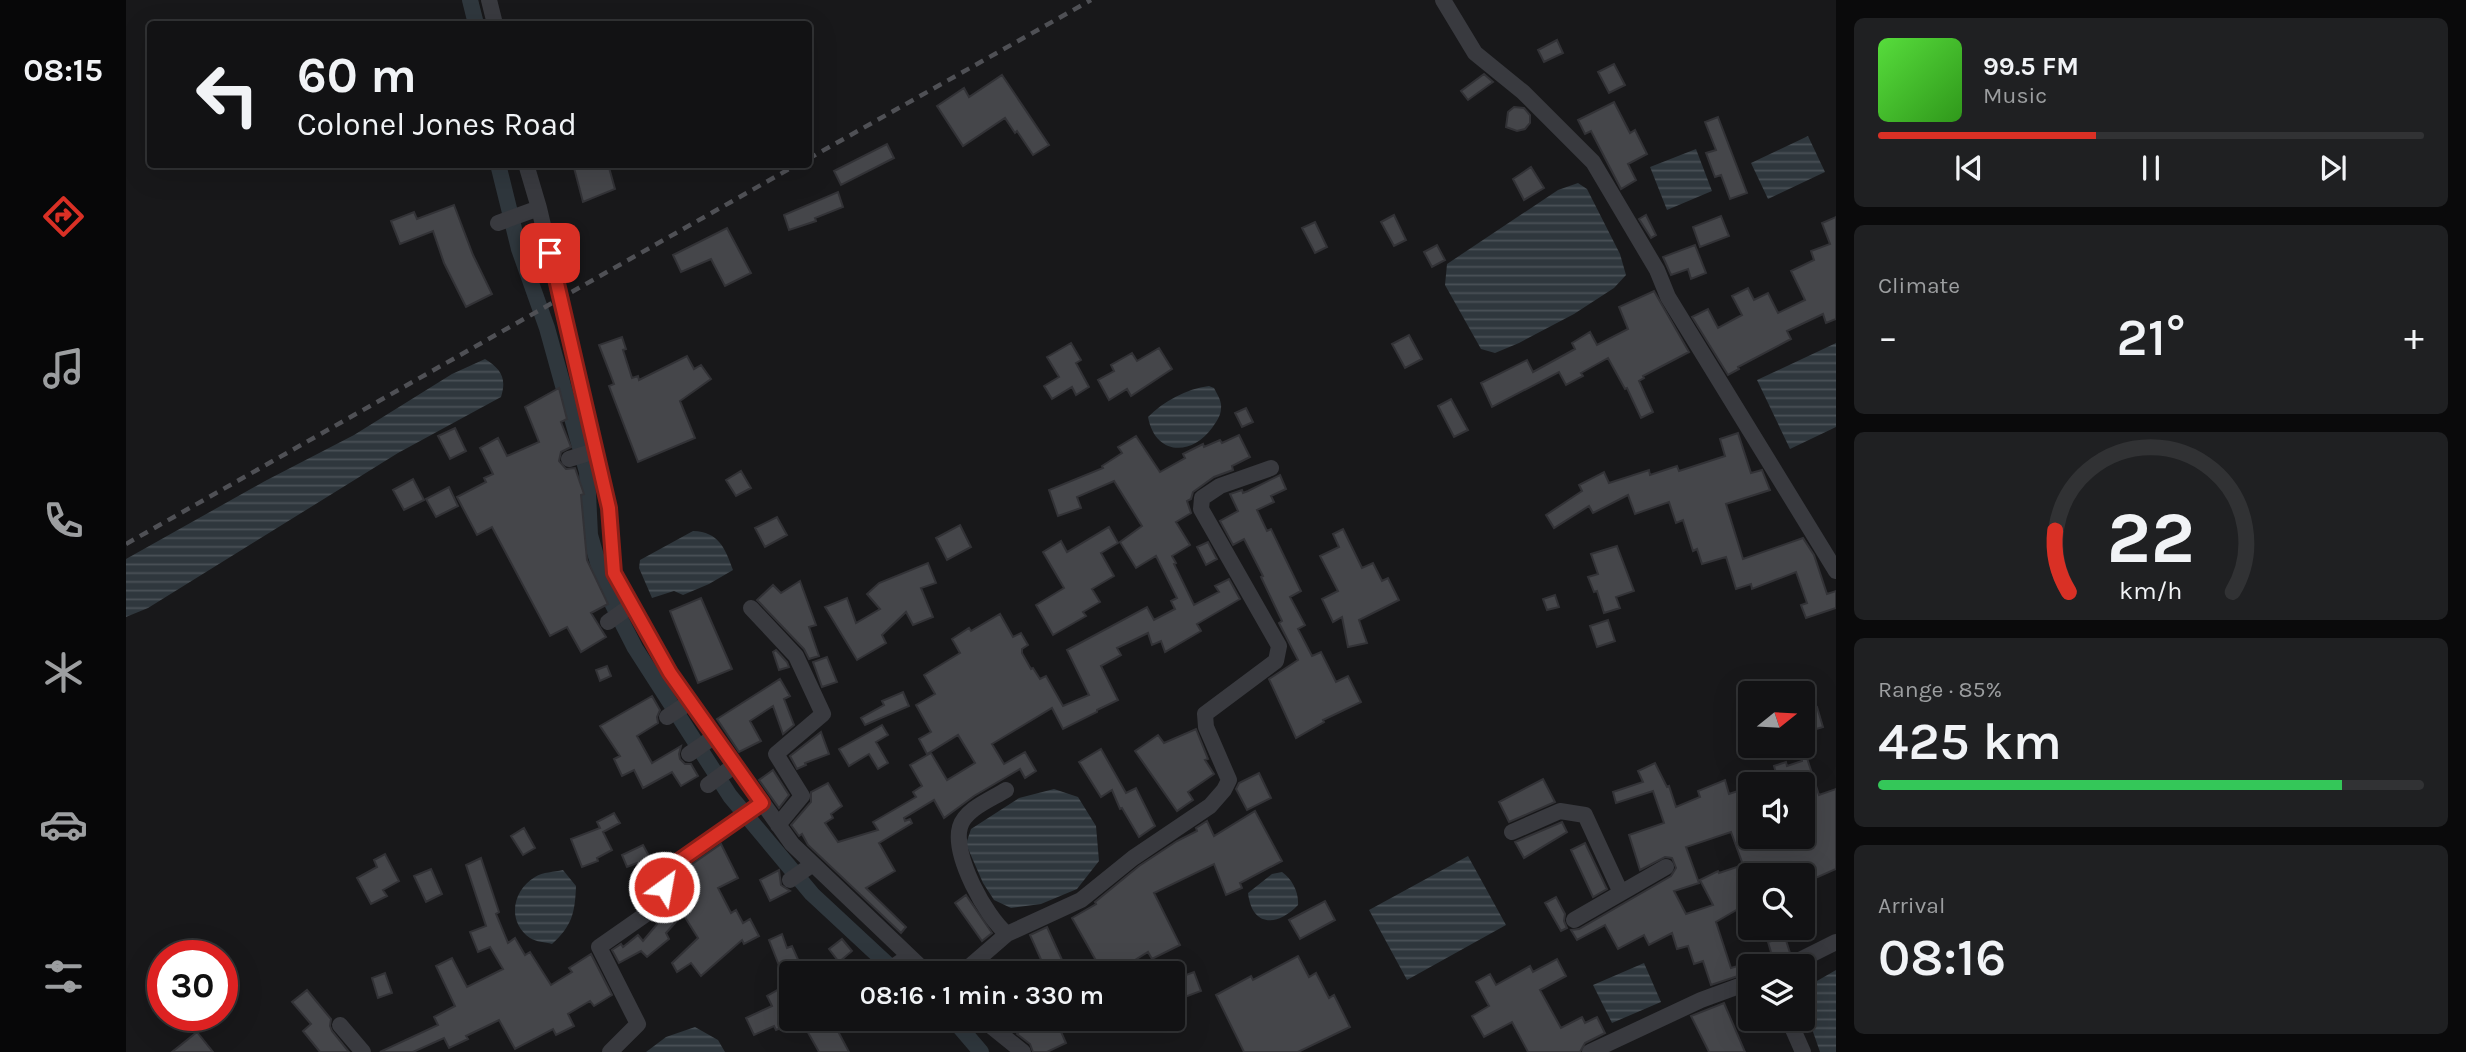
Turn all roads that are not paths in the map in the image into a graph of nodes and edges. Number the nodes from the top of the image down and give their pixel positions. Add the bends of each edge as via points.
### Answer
1 (489, 0) edge
2 (1443, 0) edge
3 (494, 21) edge
4 (527, 168) edge
5 (539, 208) junction
6 (498, 223) dead end
7 (595, 451) junction
8 (569, 459) dead end
9 (1271, 468) dead end
10 (1829, 545) edge
11 (1836, 571) edge
12 (631, 606) junction
13 (751, 608) dead end
14 (608, 622) dead end
15 (689, 703) junction
16 (667, 718) dead end
17 (712, 738) junction
18 (688, 754) dead end
19 (732, 768) junction
20 (708, 785) dead end
21 (1006, 790) dead end
22 (760, 805) junction
23 (778, 825) junction
24 (1512, 832) dead end
25 (812, 864) junction
26 (1666, 867) dead end
27 (790, 880) dead end
28 (1622, 893) junction
29 (1574, 920) dead end
30 (1007, 934) junction
31 (1836, 942) edge
32 (1812, 954) edge
33 (907, 957) junction
34 (901, 961) edge
35 (912, 961) edge
36 (976, 961) edge
37 (1738, 986) edge
38 (340, 1025) dead end
39 (996, 1031) edge
40 (1793, 1031) edge
41 (1020, 1051) edge
42 (363, 1052) edge
43 (610, 1052) edge
44 (1590, 1052) edge
45 (1802, 1052) edge

1 - 3 street
2 - 10 street via 1475,53 1523,92 1593,162 1668,297
4 - 5 street
5 - 6 street
5 - 7 street
7 - 8 street
7 - 12 street via 609,508 614,573
9 - 30 street via 1220,486 1202,498 1201,509 1279,646 1276,661 1205,714 1206,727 1229,779 1224,790 1210,806 1081,900
10 - 11 street
12 - 14 street
12 - 15 street
13 - 23 street via 796,656 823,714 776,754 802,796
15 - 16 street
15 - 17 street
17 - 18 street
17 - 19 street
19 - 20 street
19 - 22 street
21 - 30 street via 971,812 960,826 959,848 970,882
22 - 23 street
22 - 43 street via 666,870 662,903 599,947 638,1024
23 - 25 street
24 - 28 street via 1560,811 1586,815
25 - 27 street
25 - 33 street
26 - 28 street
28 - 29 street
30 - 36 street
31 - 32 street
33 - 34 street
33 - 35 street
37 - 44 street
38 - 42 street
39 - 41 street
40 - 45 street

